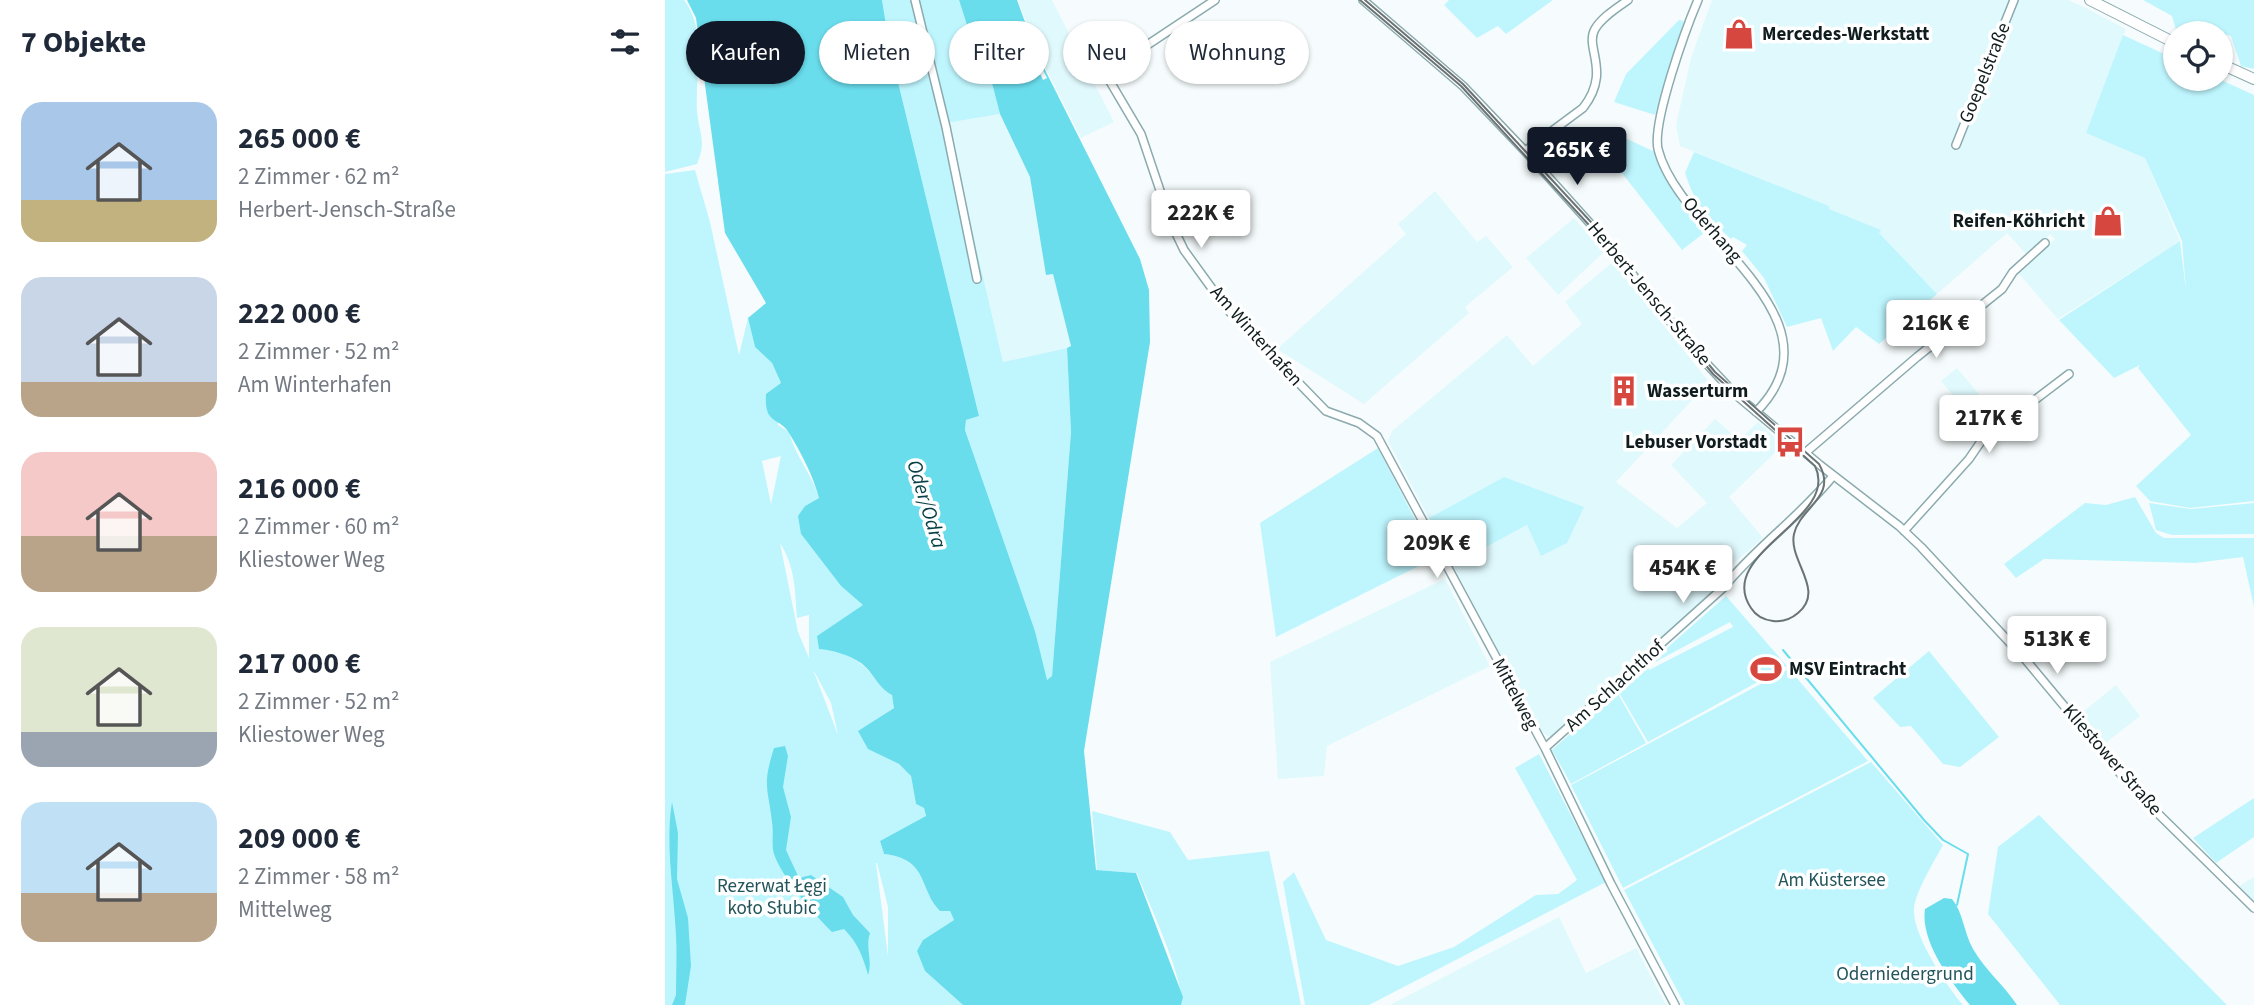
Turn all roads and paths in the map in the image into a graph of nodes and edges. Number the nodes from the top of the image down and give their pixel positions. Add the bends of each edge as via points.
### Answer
1 (915, 0) edge
2 (1215, 0) edge
3 (1363, 0) edge
4 (1628, 0) edge
5 (1698, 0) edge
6 (2014, 0) edge
7 (2090, 0) edge
8 (2163, 37) edge
9 (2233, 69) edge
10 (2254, 79) edge
11 (1956, 145) dead end
12 (1525, 151) junction
13 (2045, 243) dead end
14 (977, 279) dead end
15 (2069, 374) dead end
16 (1326, 411) joint
17 (1756, 412) junction
18 (1805, 453) junction
19 (1833, 476) junction
20 (1903, 530) junction
21 (1545, 748) junction
22 (2254, 908) edge
23 (1675, 1005) edge

1 - 14 street
2 - 16 street, Am Winterhafen via 1105,73 1141,134 1184,250 1226,308
3 - 12 street, Herbert-Jensch-Straße via 1463,86
4 - 12 street via 1594,30 1598,76 1590,98
5 - 17 street, Oderhang via 1660,115 1658,149 1690,210 1747,271 1776,319 1785,355 1767,401
6 - 11 street, Goepelstraße
7 - 8 street
9 - 10 street
12 - 17 street, Herbert-Jensch-Straße via 1605,240 1690,346
13 - 18 street via 2013,272 2002,289
15 - 20 street via 1982,440
16 - 21 street, Mittelweg via 1359,423 1377,436
17 - 18 street, Kliestower Straße
18 - 19 street, Kliestower Straße
19 - 20 street, Kliestower Straße
19 - 21 street, Am Schlachthof via 1723,588
20 - 22 street, Kliestower Straße via 2025,659 2134,790
21 - 23 street, Mittelweg

